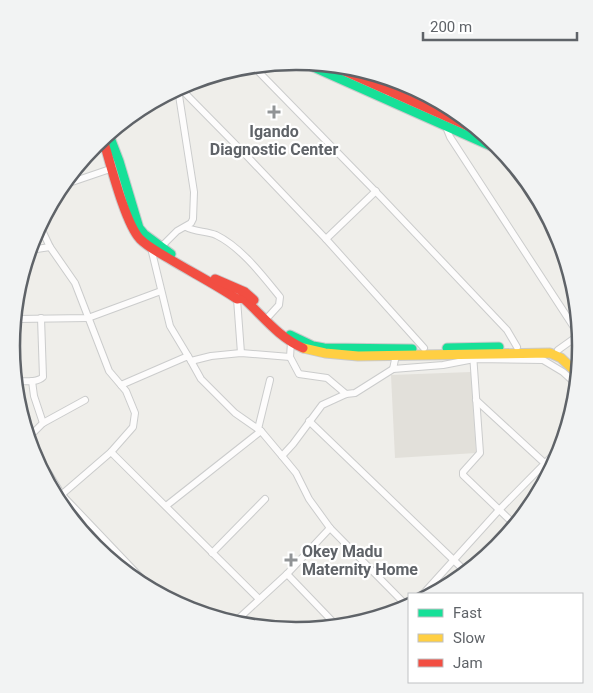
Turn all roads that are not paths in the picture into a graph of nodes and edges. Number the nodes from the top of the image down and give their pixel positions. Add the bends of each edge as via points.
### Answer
1 (259, 72) edge
2 (327, 72) edge
3 (352, 75) edge
4 (390, 87) edge
5 (184, 94) edge
6 (387, 95) junction
7 (180, 96) edge
8 (459, 123) edge
9 (445, 126) junction
10 (111, 141) edge
11 (483, 143) edge
12 (106, 147) edge
13 (113, 168) junction
14 (75, 181) edge
15 (376, 191) junction
16 (186, 227) junction
17 (44, 235) edge
18 (326, 239) junction
19 (50, 247) junction
20 (161, 247) junction
21 (151, 248) junction
22 (38, 249) edge
23 (161, 291) junction
24 (237, 298) junction
25 (269, 316) junction
26 (22, 318) edge
27 (41, 318) junction
28 (88, 318) junction
29 (572, 324) edge
30 (573, 340) edge
31 (291, 342) junction
32 (517, 346) junction
33 (558, 350) junction
34 (423, 351) junction
35 (241, 353) junction
36 (396, 355) junction
37 (473, 356) junction
38 (525, 356) junction
39 (290, 357) junction
40 (189, 358) junction
41 (572, 362) edge
42 (421, 366) junction
43 (393, 369) junction
44 (572, 369) edge
45 (571, 379) edge
46 (270, 380) dead end
47 (22, 381) edge
48 (32, 382) junction
49 (121, 385) junction
50 (346, 394) junction
51 (86, 400) dead end
52 (476, 400) junction
53 (309, 421) junction
54 (44, 423) junction
55 (259, 430) junction
56 (34, 432) edge
57 (111, 452) junction
58 (282, 456) junction
59 (548, 461) edge
60 (545, 464) junction
61 (63, 494) edge
62 (266, 499) dead end
63 (166, 506) junction
64 (72, 507) edge
65 (499, 510) junction
66 (511, 521) edge
67 (330, 528) junction
68 (212, 553) junction
69 (454, 561) junction
70 (462, 568) edge
71 (132, 569) edge
72 (287, 574) junction
73 (427, 590) edge
74 (259, 599) junction
75 (403, 602) edge
76 (242, 618) edge
77 (333, 621) edge

1 - 15 street
2 - 6 main road
3 - 6 main road
4 - 6 street
5 - 18 street
6 - 8 main road
6 - 9 main road
7 - 16 street via 194,192 193,219
9 - 11 main road
9 - 29 street
10 - 20 main road via 136,221 144,234
12 - 13 main road
13 - 14 street
13 - 21 main road via 130,224
15 - 18 street
15 - 32 street via 507,330
16 - 20 street via 177,230
16 - 25 street via 217,236 259,271 280,297 279,305
17 - 19 street
18 - 34 street
19 - 22 street
19 - 28 street via 75,283
20 - 25 main road via 210,277 245,292
21 - 23 street
21 - 24 main road
23 - 28 street
23 - 40 street via 170,326
24 - 31 main road via 243,298
24 - 35 street
25 - 34 main road via 291,336 314,346
26 - 27 street
27 - 28 street
27 - 48 street via 43,374 40,380
28 - 49 street via 109,372
30 - 33 street
31 - 36 main road via 311,352 327,355
31 - 39 street
32 - 33 main road
32 - 34 main road
33 - 41 main road
34 - 36 main road
34 - 37 main road
34 - 42 street
35 - 39 street
35 - 40 street
36 - 43 street
37 - 38 main road
37 - 42 street
37 - 52 street
38 - 44 main road via 550,352
38 - 45 street via 551,364
39 - 50 street via 299,374 327,378
40 - 49 street
40 - 55 street via 201,379 235,413
42 - 43 street
43 - 50 street via 355,393
46 - 55 street
47 - 48 street
48 - 54 street
49 - 57 street via 135,417 133,427
50 - 53 street via 322,405
51 - 54 street
52 - 60 street
52 - 65 street via 480,453 463,475
53 - 58 street
53 - 69 street
54 - 56 street
55 - 58 street
55 - 63 street
57 - 61 street
57 - 63 street
58 - 67 street
59 - 60 street
60 - 65 street
62 - 68 street
63 - 68 street
64 - 71 street
65 - 66 street
65 - 69 street
67 - 72 street
67 - 75 street
68 - 74 street
69 - 70 street
69 - 73 street
72 - 74 street
72 - 77 street
74 - 76 street

